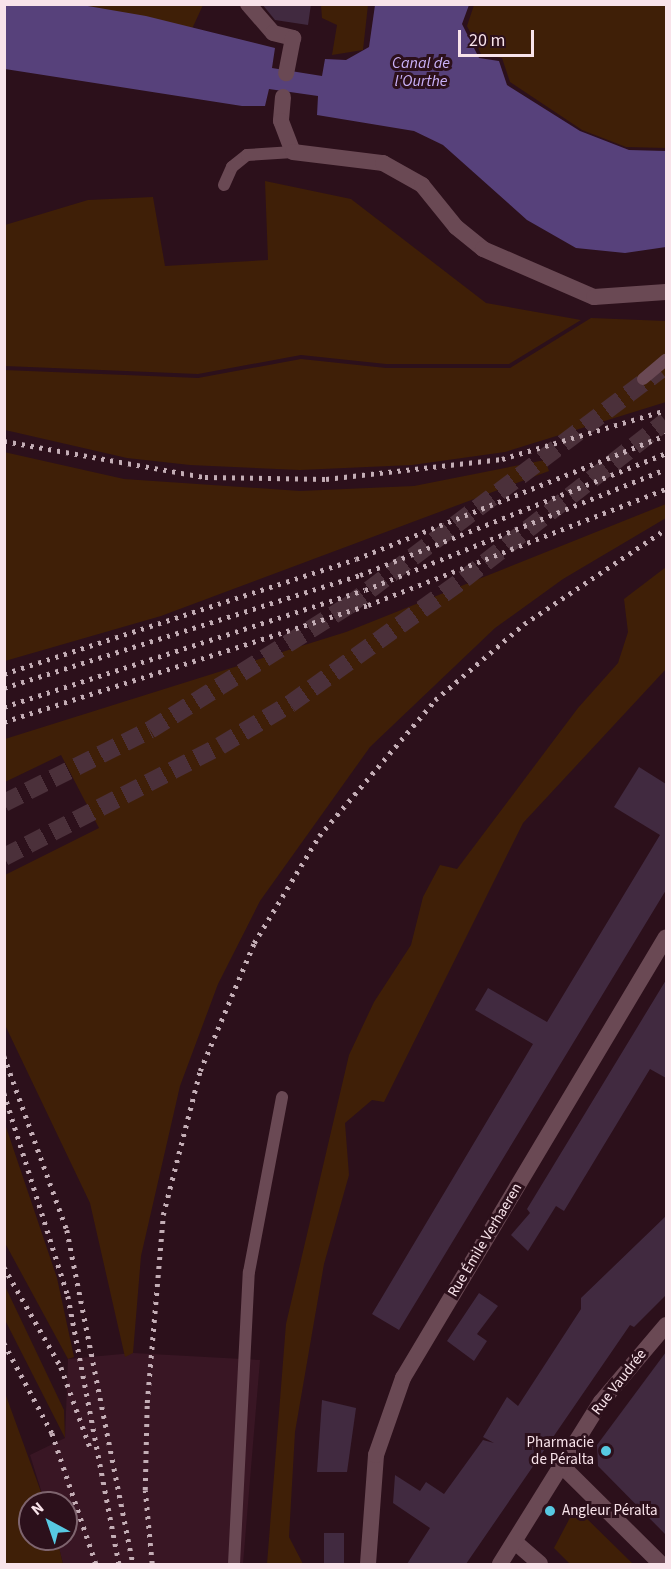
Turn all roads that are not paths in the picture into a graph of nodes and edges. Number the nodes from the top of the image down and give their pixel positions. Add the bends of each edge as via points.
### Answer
1 (248, 4) edge
2 (286, 73) dead end
3 (283, 98) dead end
4 (293, 152) junction
5 (224, 185) dead end
6 (666, 292) edge
7 (666, 360) edge
8 (642, 379) dead end
9 (666, 937) edge
10 (282, 1097) dead end
11 (666, 1325) edge
12 (561, 1465) junction
13 (515, 1542) junction
14 (234, 1564) edge
15 (368, 1564) edge
16 (500, 1564) edge
17 (540, 1564) edge
18 (661, 1564) edge

1 - 2 street via 273,33 293,38
3 - 4 street via 281,121
4 - 5 lane via 247,155 232,167
4 - 6 street via 383,164 422,185 456,227 483,249 541,278 594,297
7 - 8 lane
9 - 15 street, Rue Émile Verhaeren via 403,1377 376,1455
10 - 14 lane via 249,1272
11 - 12 street, Rue Vaudrée via 601,1401
12 - 13 street, Rue Vaudrée
12 - 18 street
13 - 16 street, Rue Vaudrée
13 - 17 street

